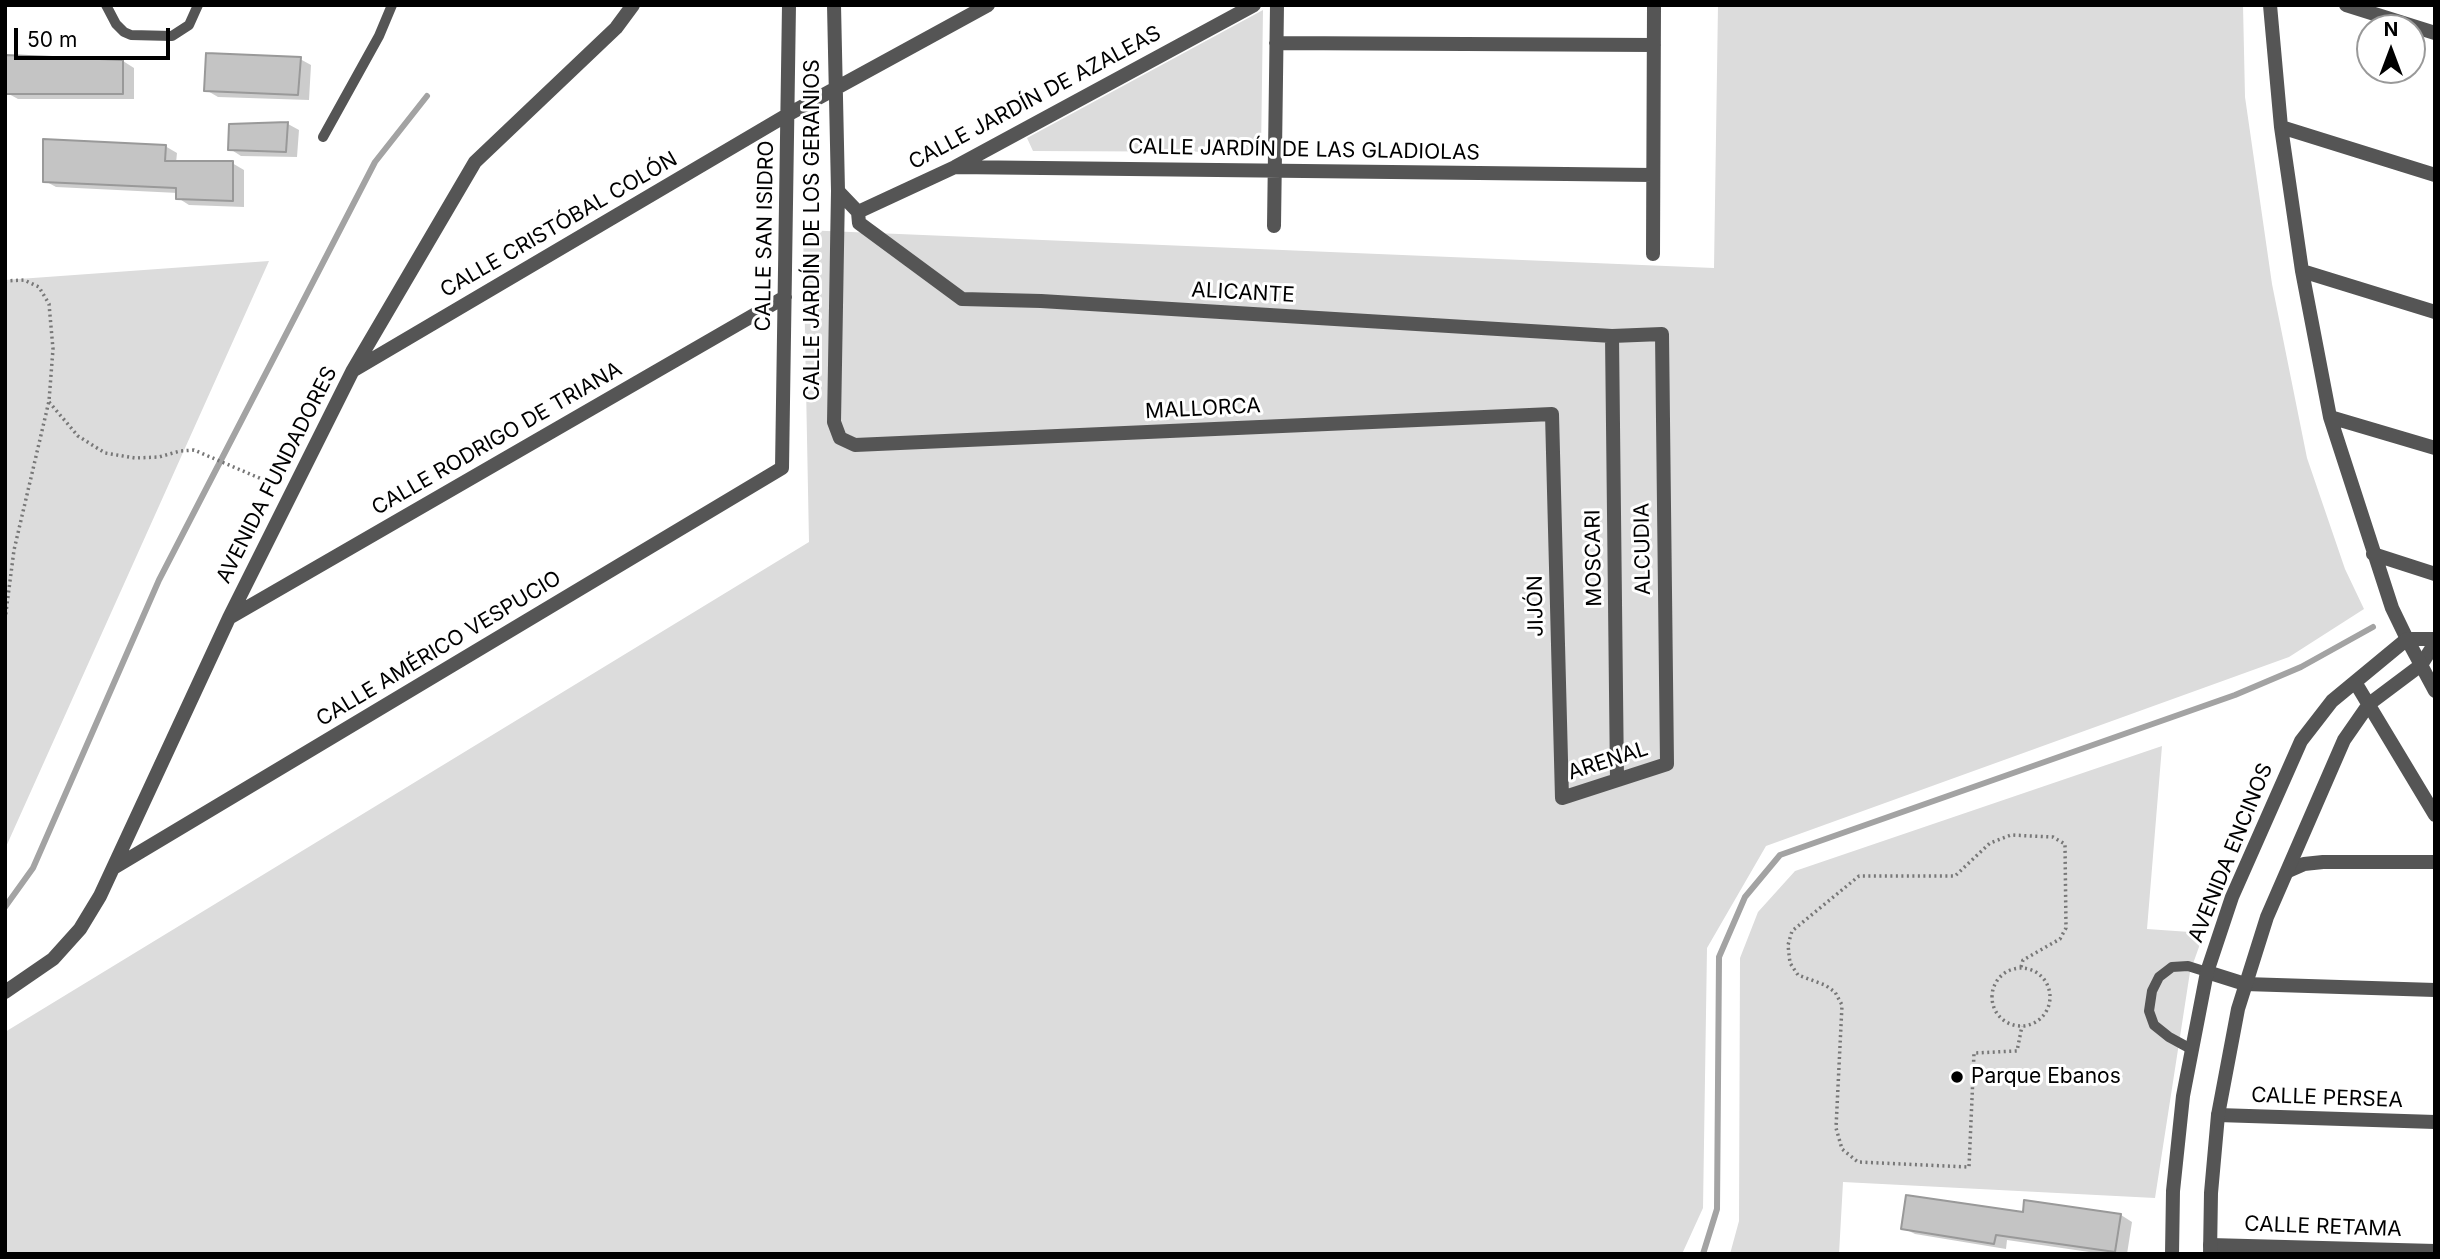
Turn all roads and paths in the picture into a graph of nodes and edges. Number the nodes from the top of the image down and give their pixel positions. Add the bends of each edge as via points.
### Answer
1 (106, 5) edge
2 (198, 5) edge
3 (392, 5) edge
4 (633, 5) edge
5 (789, 5) edge
6 (834, 5) edge
7 (988, 5) edge
8 (1254, 5) edge
9 (1277, 5) edge
10 (1654, 5) edge
11 (2270, 5) edge
12 (2346, 5) edge
13 (2435, 33) edge
14 (1276, 43) junction
15 (1654, 45) junction
16 (835, 89) junction
17 (787, 115) junction
18 (2281, 127) junction
19 (323, 137) dead end
20 (955, 167) junction
21 (1275, 170) junction
22 (1653, 175) junction
23 (2435, 175) edge
24 (838, 191) junction
25 (858, 212) junction
26 (1274, 226) dead end
27 (1653, 254) dead end
28 (2302, 271) junction
29 (5, 281) edge
30 (785, 297) junction
31 (2435, 313) edge
32 (1662, 334) joint
33 (1612, 336) junction
34 (353, 370) junction
35 (49, 401) junction
36 (1552, 414) joint
37 (2330, 417) junction
38 (855, 445) joint
39 (2435, 448) edge
40 (783, 466) joint
41 (292, 493) junction
42 (2373, 554) junction
43 (2435, 574) edge
44 (229, 618) junction
45 (5, 620) edge
46 (2407, 639) junction
47 (2435, 641) edge
48 (2421, 665) junction
49 (2355, 682) junction
50 (2435, 691) edge
51 (2369, 704) junction
52 (1667, 764) joint
53 (1618, 780) junction
54 (1562, 797) joint
55 (2435, 815) edge
56 (2435, 862) edge
57 (115, 867) junction
58 (2288, 871) junction
59 (2021, 967) junction
60 (2207, 972) junction
61 (2245, 984) junction
62 (2435, 990) edge
63 (5, 992) edge
64 (2022, 1026) junction
65 (2191, 1049) junction
66 (2218, 1115) junction
67 (2435, 1122) edge
68 (2210, 1249) edge
69 (2435, 1251) edge
70 (2172, 1254) edge

1 - 2 lane via 117,24 131,35 172,36 189,25
3 - 19 lane
4 - 34 street, AVENIDA FUNDADORES via 616,28 482,154
5 - 17 street, CALLE SAN ISIDRO
6 - 16 street, CALLE JARDÍN DE LOS GERANIOS
7 - 16 street, CALLE CRISTÓBAL COLÓN
8 - 20 street, CALLE JARDÍN DE AZALEAS
9 - 14 street
10 - 15 street
11 - 18 street
12 - 13 street
14 - 15 street
14 - 21 street
15 - 22 street
16 - 17 street, CALLE CRISTÓBAL COLÓN
16 - 24 street, CALLE JARDÍN DE LOS GERANIOS
17 - 30 street, CALLE SAN ISIDRO
17 - 34 street, CALLE CRISTÓBAL COLÓN
18 - 23 street
18 - 28 street
20 - 21 street, CALLE JARDÍN DE LAS GLADIOLAS
20 - 25 street, CALLE JARDÍN DE AZALEAS
21 - 22 street, CALLE JARDÍN DE LAS GLADIOLAS
21 - 26 street
22 - 27 street
24 - 25 street
24 - 38 street, CALLE JARDÍN DE LOS GERANIOS via 834,422 841,438
25 - 33 street, ALICANTE via 859,223 961,299
28 - 31 street
28 - 37 street
29 - 35 path via 39,287 49,304 53,349
30 - 40 street, CALLE SAN ISIDRO
30 - 44 street, CALLE RODRIGO DE TRIANA
32 - 33 street, ALICANTE
32 - 52 street, ALCUDIA
33 - 53 street, MOSCARI
34 - 41 street, AVENIDA FUNDADORES
35 - 41 path via 78,436 105,453 135,458 194,450
35 - 45 path via 15,550
36 - 38 street, MALLORCA
36 - 54 street, JIJÓN
37 - 39 street
37 - 42 street
40 - 57 street, CALLE AMÉRICO VESPUCIO
41 - 44 street, AVENIDA FUNDADORES
42 - 43 street
42 - 46 street
44 - 57 street, AVENIDA FUNDADORES
46 - 47 street
46 - 48 street
46 - 49 street, AVENIDA ENCINOS
47 - 48 street
48 - 50 street
48 - 51 street
49 - 51 street
49 - 60 street, AVENIDA ENCINOS via 2332,701 2301,741 2232,897
51 - 55 street
51 - 58 street via 2344,740
52 - 53 street, ARENAL
53 - 54 street, ARENAL
56 - 58 street via 2323,862
57 - 63 street, AVENIDA FUNDADORES via 80,929 53,959
58 - 61 street
59 - 64 path via 2040,974 2051,991 2048,1011
59 - 64 path via 1997,979 1992,997 2004,1021
59 - 64 path via 2023,960 2060,939 2066,928 2065,844 2053,837 2011,835 1990,843 1955,876 1859,876 1792,931 1788,945 1790,963 1798,975 1825,985 1842,1005 1836,1128 1842,1149 1858,1161 1969,1167 1974,1053 2017,1051
60 - 61 street
60 - 65 street, AVENIDA ENCINOS
60 - 65 lane via 2172,967 2159,977 2152,991 2149,1011 2154,1025
61 - 62 street
61 - 66 street
65 - 70 street, AVENIDA ENCINOS via 2173,1191
66 - 67 street, CALLE PERSEA
66 - 68 street
68 - 69 street, CALLE RETAMA

